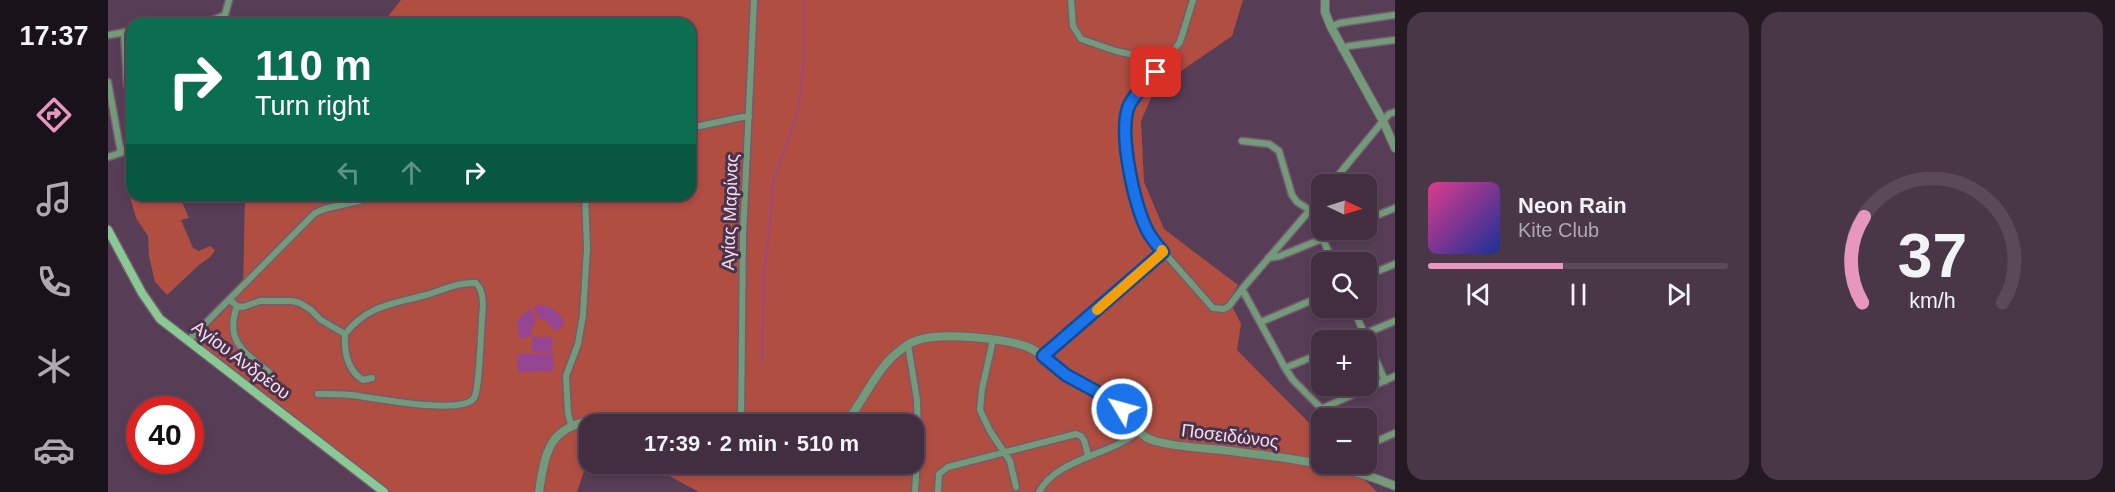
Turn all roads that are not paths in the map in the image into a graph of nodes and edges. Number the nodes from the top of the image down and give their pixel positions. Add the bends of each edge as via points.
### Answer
1 (229, 0) edge
2 (754, 0) edge
3 (1071, 0) edge
4 (1193, 0) edge
5 (1325, 0) edge
6 (1395, 15) edge
7 (218, 18) edge
8 (1331, 27) junction
9 (124, 32) joint
10 (109, 35) edge
11 (1395, 40) edge
12 (1342, 49) junction
13 (126, 58) edge
14 (1164, 62) junction
15 (108, 82) edge
16 (1395, 112) edge
17 (748, 117) junction
18 (1383, 121) junction
19 (696, 127) edge
20 (1242, 141) dead end
21 (1395, 147) edge
22 (126, 149) edge
23 (121, 153) junction
24 (108, 157) edge
25 (1339, 174) edge
26 (358, 201) edge
27 (585, 201) edge
28 (1395, 208) edge
29 (1310, 210) joint
30 (1377, 215) edge
31 (108, 230) edge
32 (1320, 240) edge
33 (1163, 252) junction
34 (1268, 258) junction
35 (1395, 264) edge
36 (1377, 271) edge
37 (1242, 289) junction
38 (230, 300) junction
39 (1311, 301) edge
40 (237, 306) junction
41 (1395, 321) edge
42 (1261, 322) junction
43 (1374, 330) edge
44 (345, 334) junction
45 (993, 340) junction
46 (188, 341) junction
47 (908, 345) junction
48 (1043, 356) junction
49 (1311, 357) edge
50 (1377, 363) edge
51 (1285, 368) junction
52 (271, 374) dead end
53 (1395, 376) edge
54 (372, 378) dead end
55 (1385, 381) junction
56 (318, 394) dead end
57 (1323, 408) joint
58 (741, 414) edge
59 (852, 414) edge
60 (579, 422) edge
61 (571, 425) junction
62 (1139, 431) junction
63 (1395, 433) edge
64 (1377, 442) edge
65 (1005, 453) junction
66 (1088, 455) junction
67 (1311, 463) edge
68 (1364, 474) edge
69 (1395, 486) edge
70 (1016, 487) dead end
71 (384, 492) edge
72 (539, 492) edge
73 (915, 492) edge
74 (938, 492) edge
75 (1039, 492) edge

1 - 7 street via 225,15
2 - 17 street, Αγίας Μαρίνας
3 - 14 street via 1073,26 1081,39
4 - 14 street via 1180,42
5 - 8 street
6 - 8 street via 1340,22
8 - 12 street
9 - 10 street
9 - 13 street
11 - 12 street
12 - 18 street
14 - 33 street via 1131,101 1126,118 1131,178 1147,230
15 - 23 street
16 - 18 street
17 - 19 street
17 - 58 street, Αγίας Μαρίνας
18 - 21 street
18 - 25 street
20 - 29 street via 1269,144 1280,151 1292,195
22 - 23 street
23 - 24 street
26 - 38 street via 315,213
27 - 61 street via 583,315 566,376
28 - 30 street
29 - 34 street
31 - 46 main road, Αγίου Ανδρέου via 150,307
32 - 34 street
33 - 37 street via 1213,308 1224,309
33 - 48 street
34 - 37 street
35 - 36 street
37 - 42 street
38 - 40 street
38 - 46 street
39 - 42 street
40 - 44 street via 260,301 300,303
40 - 52 street via 233,326 236,341
41 - 43 street
42 - 51 street
44 - 54 street via 350,369 363,380
44 - 56 street via 378,307 455,285 476,283 483,306 474,398 464,403 432,405
45 - 47 street, Ποσειδώνος via 935,338
45 - 48 street, Ποσειδώνος via 1016,343
45 - 65 street via 980,410
46 - 71 main road, Αγίου Ανδρέου
47 - 59 street, Ποσειδώνος via 889,361
47 - 73 street via 917,400
48 - 62 street, Ποσειδώνος via 1066,375 1112,400
49 - 51 street
50 - 55 street
51 - 57 street
53 - 55 street
55 - 57 street
60 - 61 street
61 - 72 street via 549,447
62 - 66 street via 1124,442
62 - 67 street, Ποσειδώνος via 1156,441
63 - 64 street
65 - 66 street via 1076,434 1084,440
65 - 70 street
65 - 74 street via 943,470
66 - 75 street via 1057,474
68 - 69 street, Ποσειδώνος

